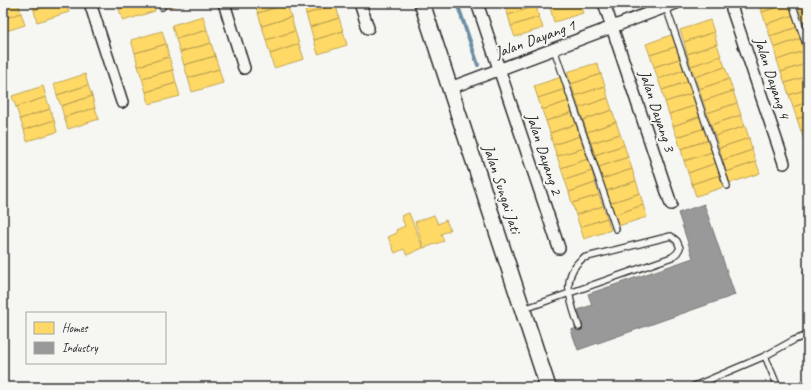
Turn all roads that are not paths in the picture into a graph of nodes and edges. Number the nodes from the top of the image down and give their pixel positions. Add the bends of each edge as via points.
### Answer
1 (90, 3) edge
2 (224, 3) edge
3 (360, 3) edge
4 (422, 3) edge
5 (477, 3) edge
6 (604, 3) edge
7 (730, 3) edge
8 (792, 3) edge
9 (671, 5) edge
10 (612, 27) junction
11 (368, 28) dead end
12 (554, 49) junction
13 (808, 50) edge
14 (244, 68) dead end
15 (499, 69) junction
16 (450, 88) junction
17 (122, 102) dead end
18 (784, 163) dead end
19 (727, 186) dead end
20 (671, 204) dead end
21 (616, 229) dead end
22 (559, 248) dead end
23 (568, 293) junction
24 (523, 309) junction
25 (579, 327) dead end
26 (808, 335) edge
27 (765, 356) junction
28 (548, 387) edge
29 (692, 387) edge
30 (778, 387) edge

1 - 17 street
2 - 14 street
3 - 11 street
4 - 16 main road, Jalan Sungai Jati
5 - 15 street, Jalan Dayang 2
6 - 10 street, Jalan Dayang 3
7 - 18 street, Jalan Dayang 4
8 - 13 lane
9 - 10 street, Jalan Dayang 1
9 - 19 lane
10 - 12 street, Jalan Dayang 1
10 - 20 street, Jalan Dayang 3
12 - 15 street, Jalan Dayang 1
12 - 21 lane
15 - 16 street, Jalan Dayang 1
15 - 22 street, Jalan Dayang 2
16 - 24 main road, Jalan Sungai Jati
23 - 23 lane via 575,265 583,258 671,236 677,240 680,248 672,257
23 - 24 lane
23 - 25 lane
24 - 28 main road, Jalan Sungai Jati
26 - 27 lane
27 - 29 lane
27 - 30 lane

